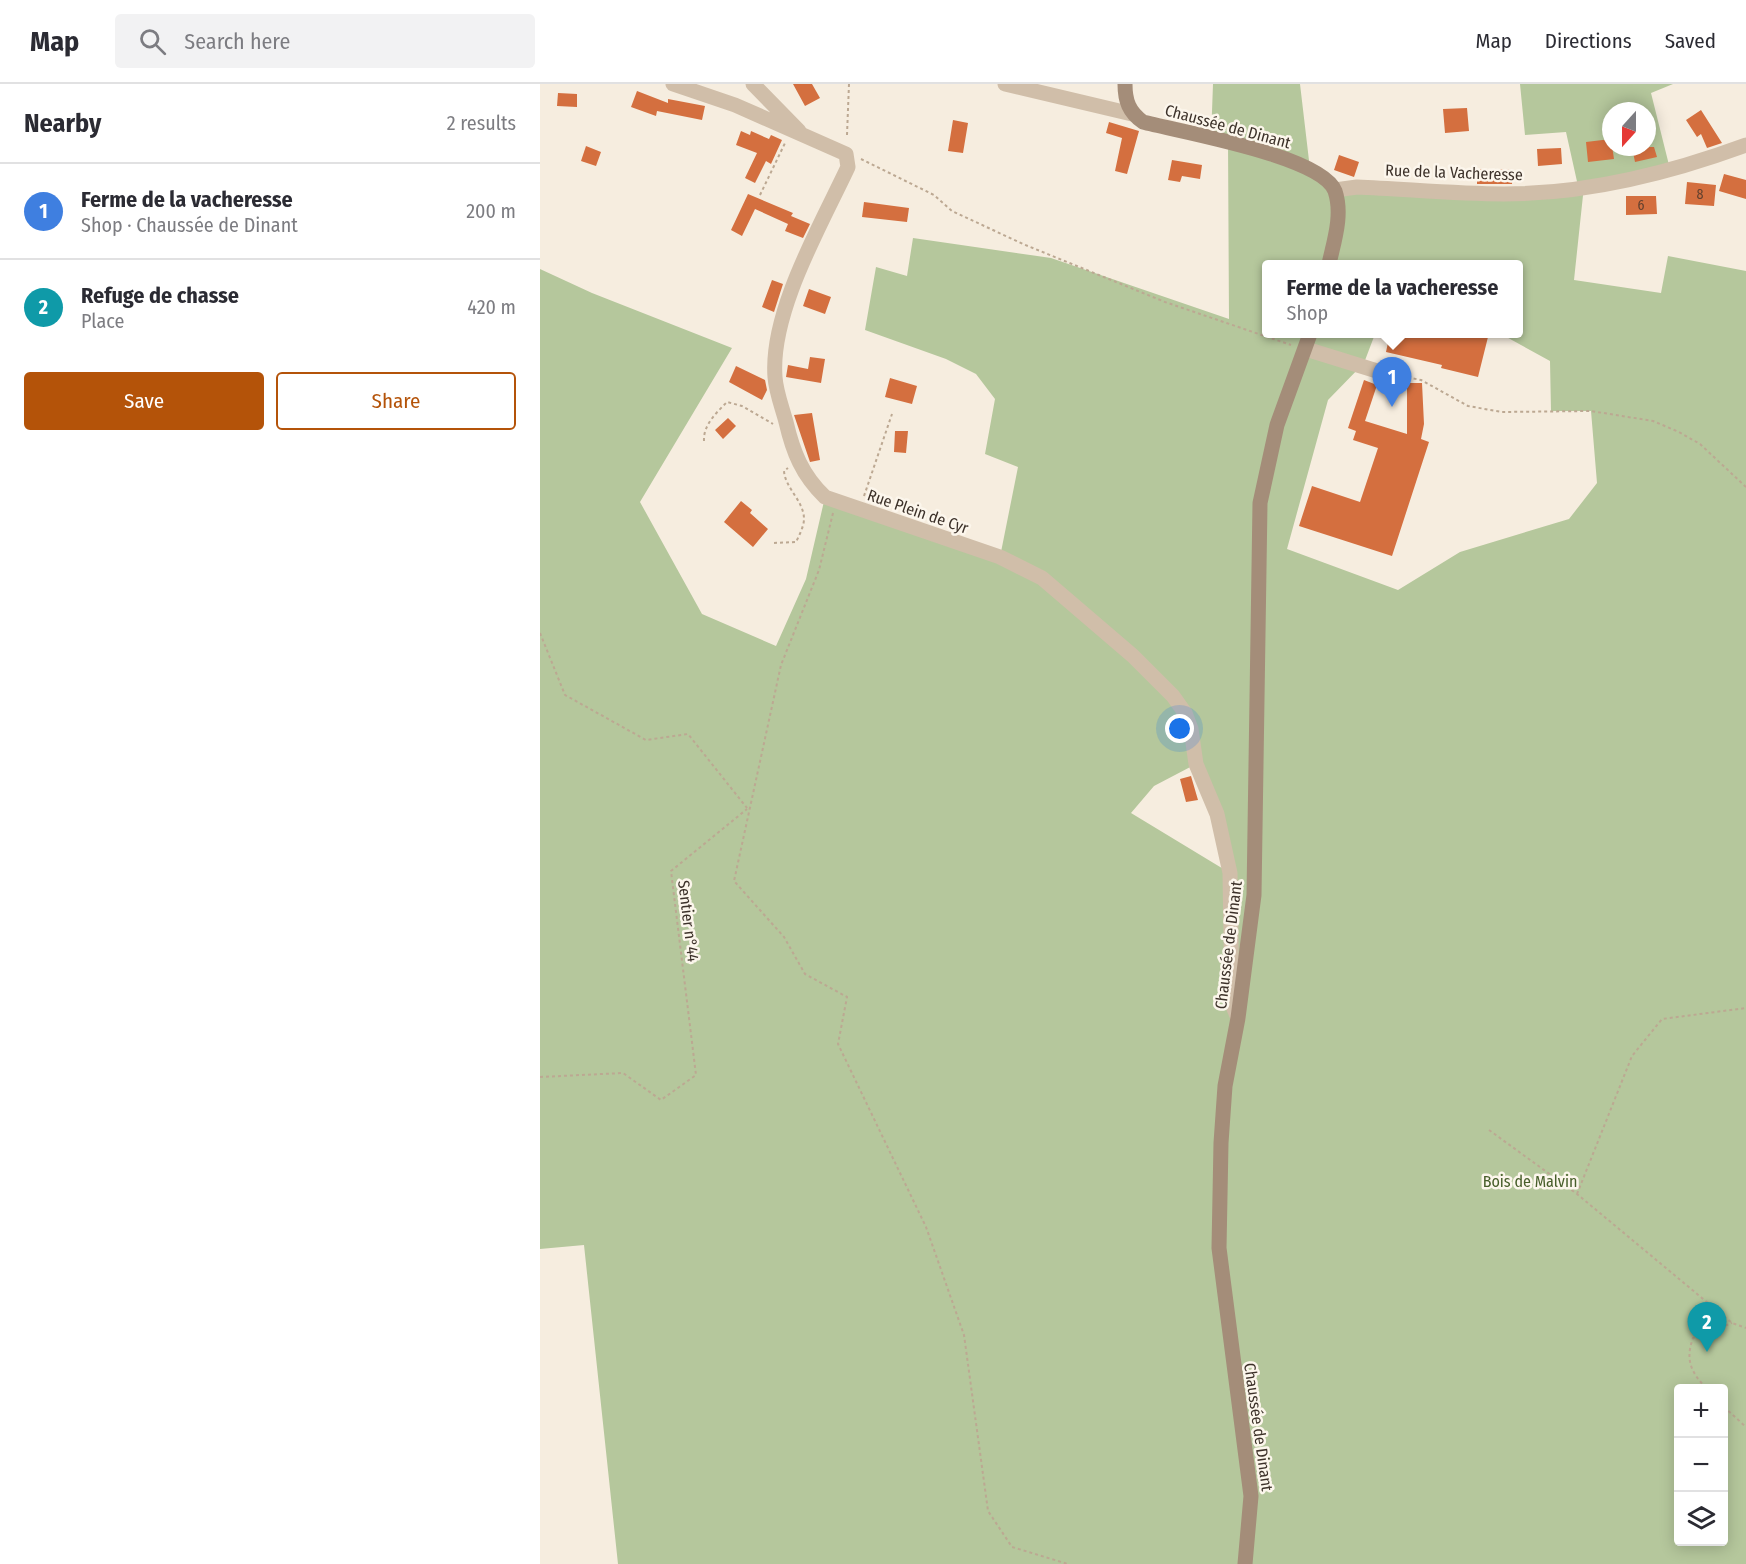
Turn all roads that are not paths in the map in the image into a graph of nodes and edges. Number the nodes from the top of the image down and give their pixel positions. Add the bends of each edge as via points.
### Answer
1 (673, 84) edge
2 (753, 84) edge
3 (1005, 84) edge
4 (1125, 84) edge
5 (1132, 114) junction
6 (796, 131) junction
7 (1746, 145) edge
8 (1335, 190) junction
9 (1330, 260) edge
10 (1309, 338) edge
11 (1306, 349) junction
12 (1377, 371) road end
13 (1238, 1018) junction
14 (1245, 1564) edge

1 - 6 street
2 - 6 street
3 - 5 street
4 - 5 main road
5 - 8 main road, Chaussée de Dinant via 1143,122 1282,157 1325,176
6 - 13 street, Rue Plein de Cyr via 846,154 848,167 790,292 783,318 775,377 797,460 825,497 1000,557 1042,578 1173,696 1191,729 1196,764 1217,814 1230,873 1232,1004
7 - 8 street, Rue de la Vacheresse via 1634,178 1535,192 1357,187
8 - 9 main road via 1338,222
10 - 11 main road, Chaussée de Dinant
11 - 12 street
11 - 13 main road, Chaussée de Dinant via 1277,425 1260,503 1254,895
13 - 14 main road, Chaussée de Dinant via 1225,1086 1219,1239 1251,1496

